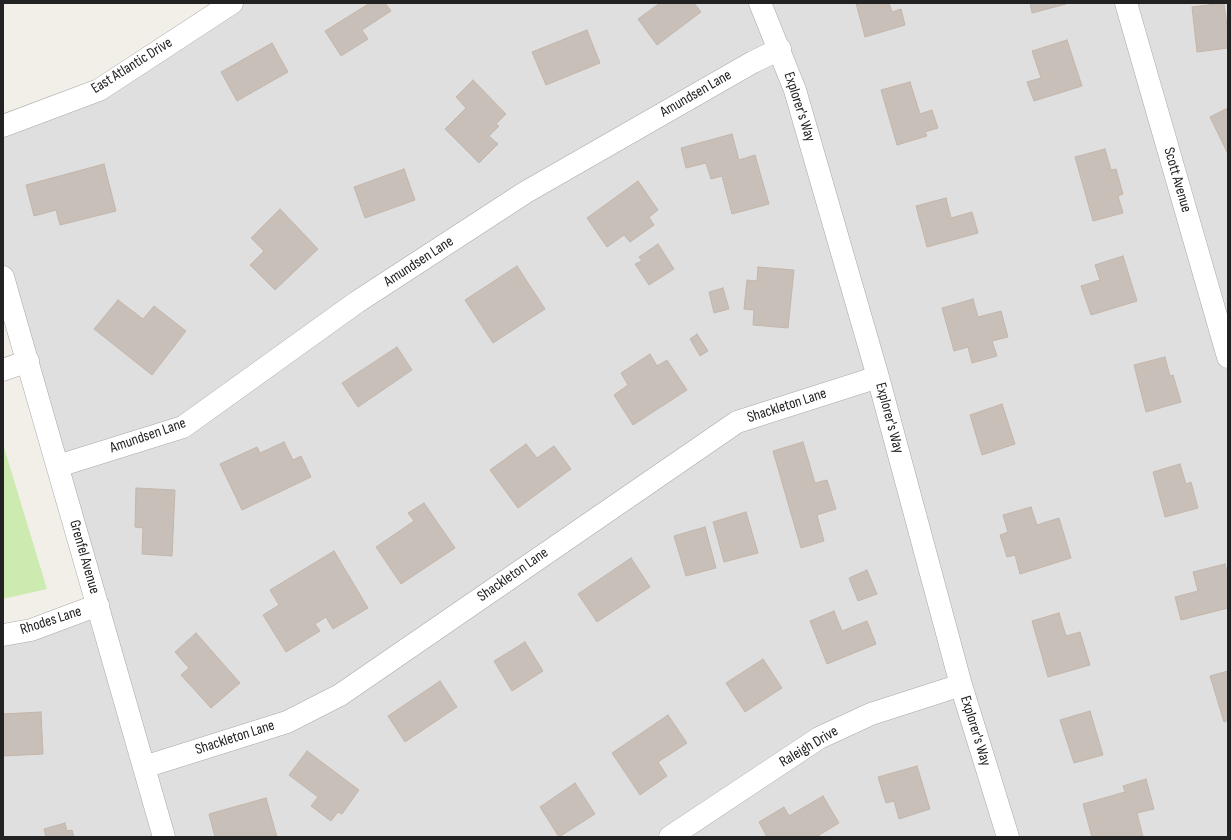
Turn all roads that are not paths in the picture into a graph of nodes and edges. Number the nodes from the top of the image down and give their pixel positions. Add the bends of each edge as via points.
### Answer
1 (232, 3) edge
2 (760, 3) edge
3 (1126, 3) edge
4 (780, 49) junction
5 (4, 123) edge
6 (3, 277) edge
7 (1228, 357) edge
8 (28, 361) junction
9 (3, 370) edge
10 (878, 377) junction
11 (58, 466) junction
12 (98, 605) junction
13 (3, 635) edge
14 (962, 685) junction
15 (144, 767) junction
16 (164, 837) edge
17 (670, 837) edge
18 (1008, 837) edge

1 - 5 street, East Atlantic Drive via 99,90
2 - 4 street, Explorer's Way
3 - 7 street, Scott Avenue
4 - 10 street, Explorer's Way via 795,90
4 - 11 street, Amundsen Lane via 526,192 357,302 183,427
6 - 8 street, Grenfel Avenue
8 - 9 street
8 - 11 street, Grenfel Avenue
10 - 14 street, Explorer's Way
10 - 15 street, Shackleton Lane via 737,422 340,695 287,722
11 - 12 street, Grenfel Avenue
12 - 13 street, Rhodes Lane via 32,630
12 - 15 street, Grenfel Avenue
14 - 17 street, Raleigh Drive via 870,714 819,738
14 - 18 street, Explorer's Way
15 - 16 street, Grenfel Avenue

